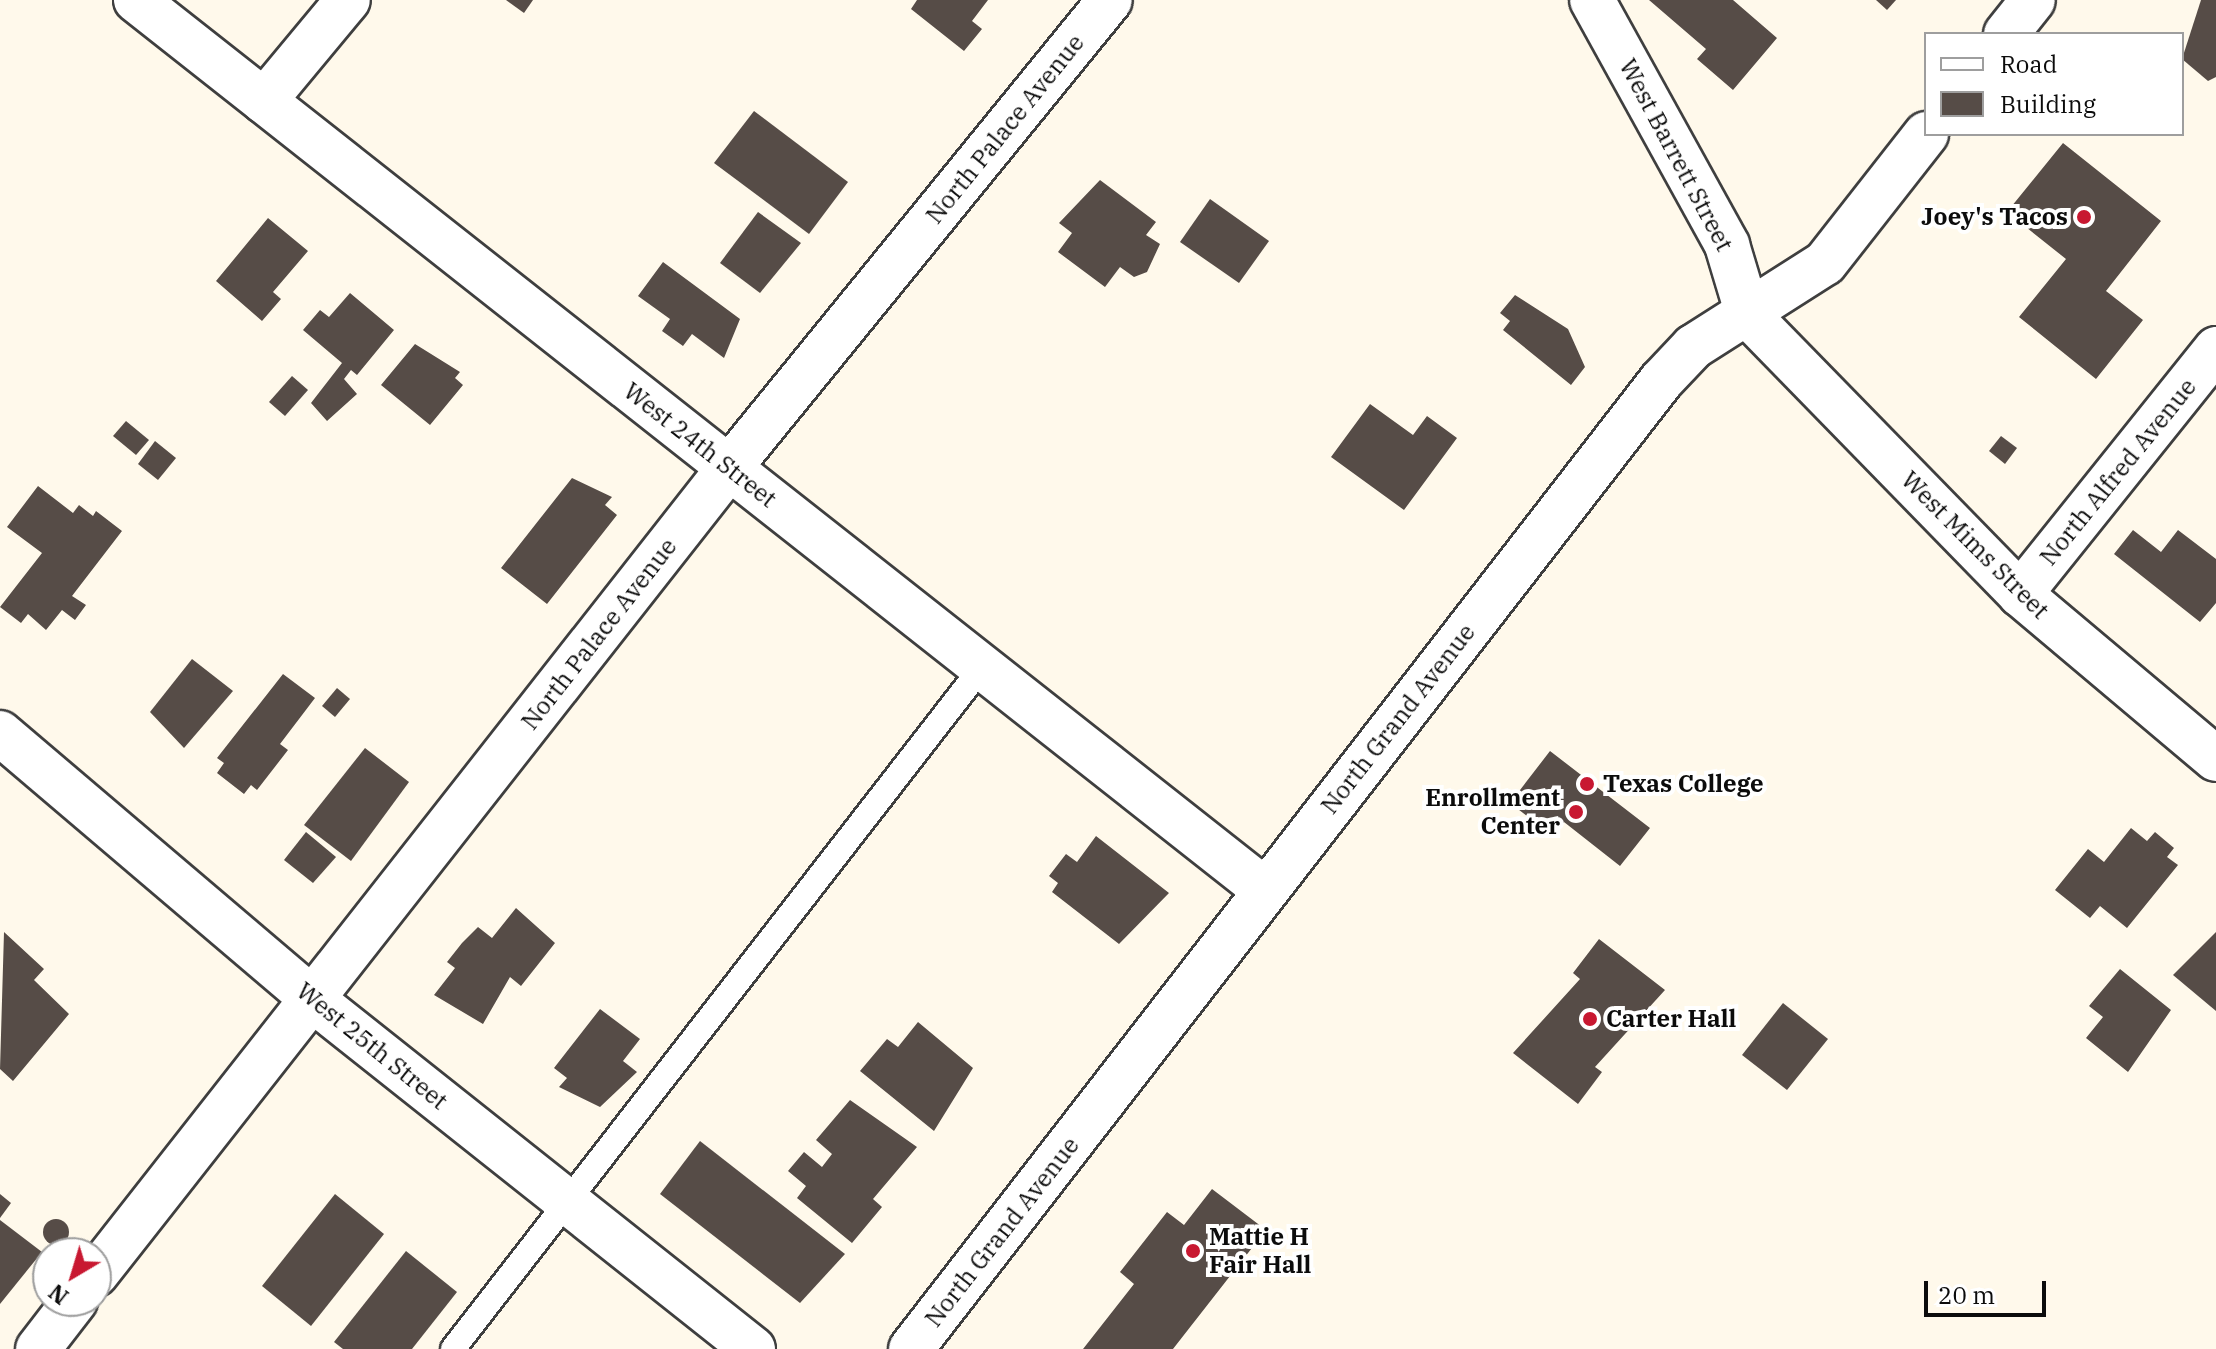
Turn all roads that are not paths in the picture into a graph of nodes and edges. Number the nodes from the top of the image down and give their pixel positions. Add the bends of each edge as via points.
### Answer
1 (136, 0) edge
2 (348, 0) edge
3 (1110, 0) edge
4 (1592, 0) edge
5 (2033, 0) edge
6 (2008, 32) edge
7 (264, 101) junction
8 (1924, 136) edge
9 (1748, 315) junction
10 (2216, 349) edge
11 (729, 468) junction
12 (2020, 594) junction
13 (982, 667) junction
14 (0, 733) edge
15 (2216, 759) edge
16 (1265, 890) junction
17 (312, 999) junction
18 (568, 1202) junction
19 (112, 1254) edge
20 (63, 1317) edge
21 (38, 1349) edge
22 (453, 1349) edge
23 (753, 1349) edge
24 (911, 1349) edge

1 - 7 street, West 24th Street
2 - 7 street
3 - 11 street, North Palace Avenue
4 - 9 street, West Barrett Street via 1727,245
5 - 6 street
7 - 11 street, West 24th Street
8 - 9 street, North Grand Avenue via 1825,263
9 - 12 street, West Mims Street
9 - 16 street, North Grand Avenue via 1693,347 1661,381
10 - 12 street, North Alfred Avenue
11 - 13 street, West 24th Street
11 - 17 street, North Palace Avenue
12 - 15 street, West Mims Street
13 - 16 street, West 24th Street
13 - 18 lane
14 - 17 street, West 25th Street
16 - 24 street, North Grand Avenue
17 - 18 street, West 25th Street
17 - 19 street, North Palace Avenue
18 - 22 lane
18 - 23 street, West 25th Street
20 - 21 street

